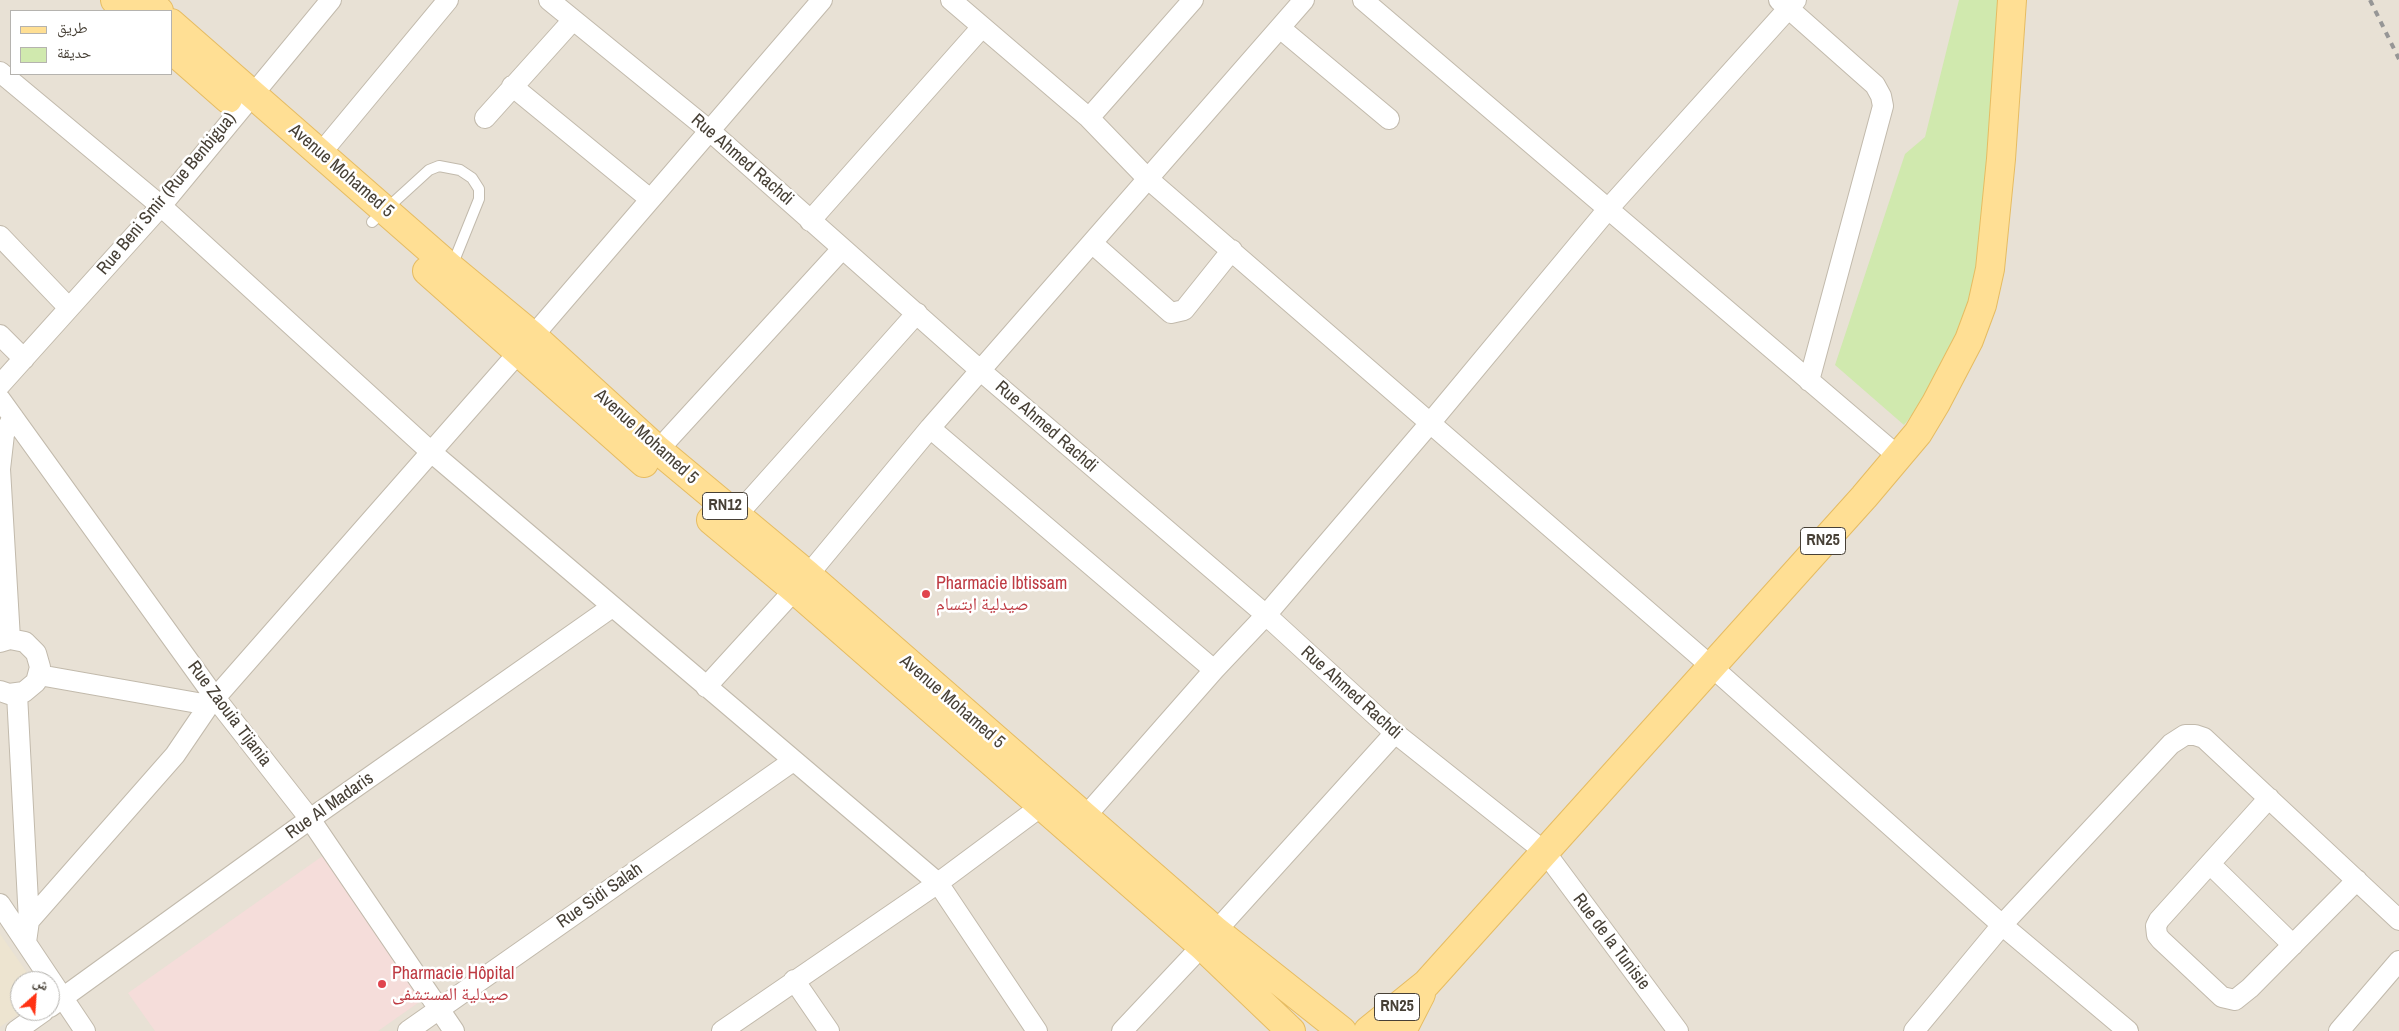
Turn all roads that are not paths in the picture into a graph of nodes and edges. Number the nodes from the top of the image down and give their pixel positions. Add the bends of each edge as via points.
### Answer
1 (115, 0) edge
2 (146, 0) edge
3 (331, 0) edge
4 (448, 0) edge
5 (549, 0) edge
6 (822, 0) edge
7 (951, 0) edge
8 (1194, 0) edge
9 (1304, 0) edge
10 (1363, 0) edge
11 (2012, 0) edge
12 (1788, 3) edge
13 (127, 10) edge
14 (158, 10) edge
15 (573, 20) junction
16 (172, 24) edge
17 (982, 27) junction
18 (1280, 28) junction
19 (172, 50) edge
20 (0, 72) edge
21 (512, 86) junction
22 (246, 102) junction
23 (485, 118) dead end
24 (1089, 118) junction
25 (1389, 118) dead end
26 (710, 131) junction
27 (321, 153) junction
28 (1148, 178) junction
29 (650, 199) junction
30 (161, 206) junction
31 (1608, 209) junction
32 (379, 216) junction
33 (810, 220) junction
34 (0, 236) edge
35 (1092, 243) junction
36 (842, 249) junction
37 (1232, 250) junction
38 (447, 277) junction
39 (69, 308) junction
40 (917, 313) junction
41 (0, 335) edge
42 (526, 344) junction
43 (24, 359) junction
44 (981, 371) junction
45 (1809, 381) junction
46 (0, 385) edge
47 (0, 399) edge
48 (13, 417) junction
49 (1432, 422) junction
50 (930, 428) junction
51 (430, 452) junction
52 (652, 457) junction
53 (1899, 457) junction
54 (736, 516) junction
55 (801, 582) junction
56 (612, 607) junction
57 (1266, 616) junction
58 (5, 641) edge
59 (1712, 667) junction
60 (1214, 670) junction
61 (39, 675) junction
62 (706, 687) junction
63 (8, 692) edge
64 (212, 702) junction
65 (1395, 733) junction
66 (793, 761) junction
67 (2269, 798) junction
68 (1049, 800) junction
69 (310, 819) junction
70 (1078, 825) junction
71 (1544, 852) junction
72 (2210, 864) junction
73 (2357, 880) junction
74 (938, 883) junction
75 (0, 904) edge
76 (2399, 920) edge
77 (29, 921) junction
78 (2002, 925) junction
79 (1209, 939) junction
80 (26, 942) junction
81 (2292, 945) junction
82 (2399, 961) edge
83 (40, 971) edge
84 (794, 980) junction
85 (1426, 984) junction
86 (60, 999) edge
87 (60, 1006) edge
88 (438, 1010) junction
89 (30, 1021) edge
90 (16, 1031) edge
91 (85, 1031) edge
92 (408, 1031) edge
93 (454, 1031) edge
94 (722, 1031) edge
95 (829, 1031) edge
96 (1037, 1031) edge
97 (1122, 1031) edge
98 (1291, 1031) edge
99 (1342, 1031) edge
100 (1368, 1031) edge
101 (1402, 1031) edge
102 (1678, 1031) edge
103 (1914, 1031) edge
104 (2128, 1031) edge
105 (2339, 1031) edge

1 - 13 main road
2 - 14 main road
3 - 22 street, Rue Beni Smir (Rue Benbigua)
4 - 27 street
5 - 15 street, Rue Ahmed Rachdi
6 - 26 street
7 - 17 street
8 - 24 street
9 - 18 street
10 - 31 street
11 - 53 main road, RN25 via 1996,222 1982,305 1954,372 1918,433
12 - 31 street
12 - 45 street via 1875,85 1882,96 1883,106
15 - 21 street
15 - 26 street, Rue Ahmed Rachdi
16 - 22 main road, Avenue Mohamed 5 / RN12
17 - 24 street
17 - 33 street
18 - 25 street
18 - 28 street
19 - 22 main road, Avenue Mohamed 5 / RN12
20 - 30 street
21 - 23 street
21 - 29 street
22 - 27 main road, Avenue Mohamed 5 / RN12
22 - 30 street, Rue Beni Smir (Rue Benbigua)
22 - 32 main road, Avenue Mohamed 5 / RN12
24 - 28 street
26 - 29 street
26 - 33 street, Rue Ahmed Rachdi
27 - 32 main road, Avenue Mohamed 5 / RN12
28 - 35 street
28 - 37 street
29 - 42 street
30 - 39 street, Rue Beni Smir (Rue Benbigua)
30 - 51 street
31 - 45 street
31 - 49 street
32 - 38 main road, Avenue Mohamed 5 / RN12
32 - 38 lane via 429,170 448,167 472,178 479,190 479,199
33 - 36 street, Rue Ahmed Rachdi
34 - 39 street
35 - 37 street via 1171,313 1184,310
35 - 44 street
36 - 40 street, Rue Ahmed Rachdi
36 - 52 street
37 - 49 street
38 - 42 main road, Avenue Mohamed 5 / RN12
39 - 43 street, Rue Beni Smir (Rue Benbigua)
40 - 44 street, Rue Ahmed Rachdi
40 - 54 street
41 - 43 street
42 - 51 street
42 - 52 main road, Avenue Mohamed 5 / RN12
43 - 46 street, Rue Beni Smir (Rue Benbigua)
44 - 50 street
44 - 57 street, Rue Ahmed Rachdi
45 - 53 street
47 - 48 street, Rue Zaouia Tijania
48 - 58 street via 4,434 0,469
48 - 64 street, Rue Zaouia Tijania
49 - 57 street
49 - 59 street
50 - 55 street
50 - 60 street
51 - 56 street
51 - 64 street
52 - 54 main road, Avenue Mohamed 5 / RN12
52 - 55 main road, Avenue Mohamed 5 / RN12
53 - 59 main road, RN25
54 - 55 main road, Avenue Mohamed 5 / RN12
55 - 62 street
55 - 68 main road, Avenue Mohamed 5 / RN12
56 - 62 street
56 - 69 street, Rue Al Madaris
57 - 60 street
57 - 65 street, Rue Ahmed Rachdi
58 - 61 street via 18,640 32,647 39,660
59 - 71 main road, RN25
59 - 78 street
60 - 70 street
61 - 63 street via 30,687
61 - 64 street
62 - 66 street
63 - 77 street
64 - 69 street, Rue Zaouia Tijania
64 - 77 street via 175,755
65 - 71 street, Rue Ahmed Rachdi
65 - 79 street
66 - 74 street
66 - 88 street, Rue Sidi Salah
67 - 72 street
67 - 73 street
67 - 78 street via 2204,738 2195,735 2178,738
68 - 70 main road, Avenue Mohamed 5 / RN12
68 - 74 street
69 - 86 street, Rue Al Madaris
69 - 88 street, Rue Zaouia Tijania
70 - 79 main road, Avenue Mohamed 5 / RN12
71 - 85 main road, RN25
71 - 102 street, Rue de la Tunisie
72 - 81 street
72 - 81 street via 2159,920 2156,931 2161,940 2229,1000 2235,1000 2246,992
73 - 76 street
73 - 81 street
74 - 84 street
74 - 96 street
75 - 80 street
77 - 80 street
78 - 103 street
78 - 104 street
79 - 97 street
79 - 98 main road, Avenue Mohamed 5 / RN12
79 - 99 main road, Avenue Mohamed 5 / RN12 via 1283,985
80 - 83 street
82 - 105 street
84 - 94 street
84 - 95 street
85 - 100 main road, RN25
85 - 101 main road, RN25
87 - 91 street
88 - 92 street, Rue Sidi Salah
88 - 93 street, Rue Zaouia Tijania
89 - 90 street

